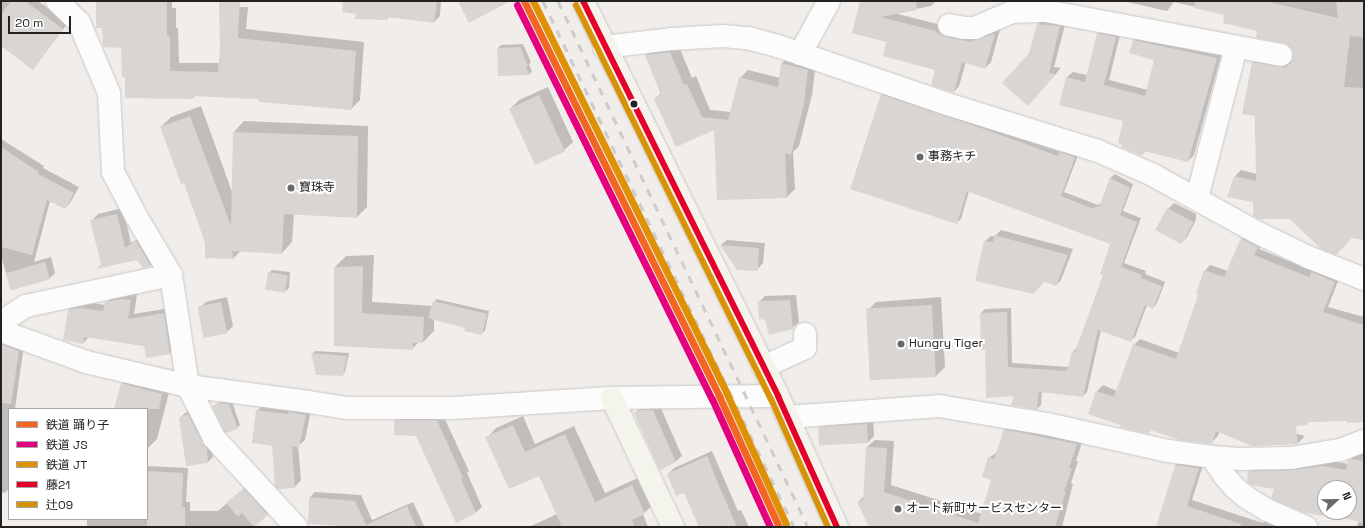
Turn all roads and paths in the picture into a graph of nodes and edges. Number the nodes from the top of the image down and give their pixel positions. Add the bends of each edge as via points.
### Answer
1 (57, 1) edge
2 (583, 1) edge
3 (829, 1) edge
4 (949, 25) dead end
5 (604, 47) junction
6 (1236, 47) junction
7 (800, 54) junction
8 (1281, 55) dead end
9 (1197, 198) junction
10 (171, 274) junction
11 (1364, 279) edge
12 (1, 322) edge
13 (1, 331) edge
14 (805, 334) dead end
15 (763, 367) junction
16 (188, 386) junction
17 (778, 396) junction
18 (612, 398) junction
19 (787, 417) junction
20 (1364, 442) edge
21 (1212, 457) junction
22 (296, 527) edge
23 (673, 527) edge
24 (837, 527) edge
25 (1306, 527) edge

1 - 10 street via 79,22 109,93 113,172
2 - 5 street
3 - 7 street
4 - 6 street via 975,28 1012,12 1046,11
5 - 7 street via 723,36 748,38
5 - 15 street
6 - 8 street
6 - 9 street
7 - 9 street via 947,104 1098,151
9 - 11 street via 1256,232 1308,257
10 - 12 street via 26,306
10 - 16 street
13 - 16 street via 86,362
14 - 15 street via 805,348
15 - 17 street
16 - 18 street via 348,408 453,408
16 - 22 street via 214,438
17 - 18 street
17 - 19 street
18 - 23 street
19 - 21 street via 939,406 1047,424 1116,440
19 - 24 street
20 - 21 street via 1340,450 1291,458
21 - 25 street via 1234,488 1246,498

